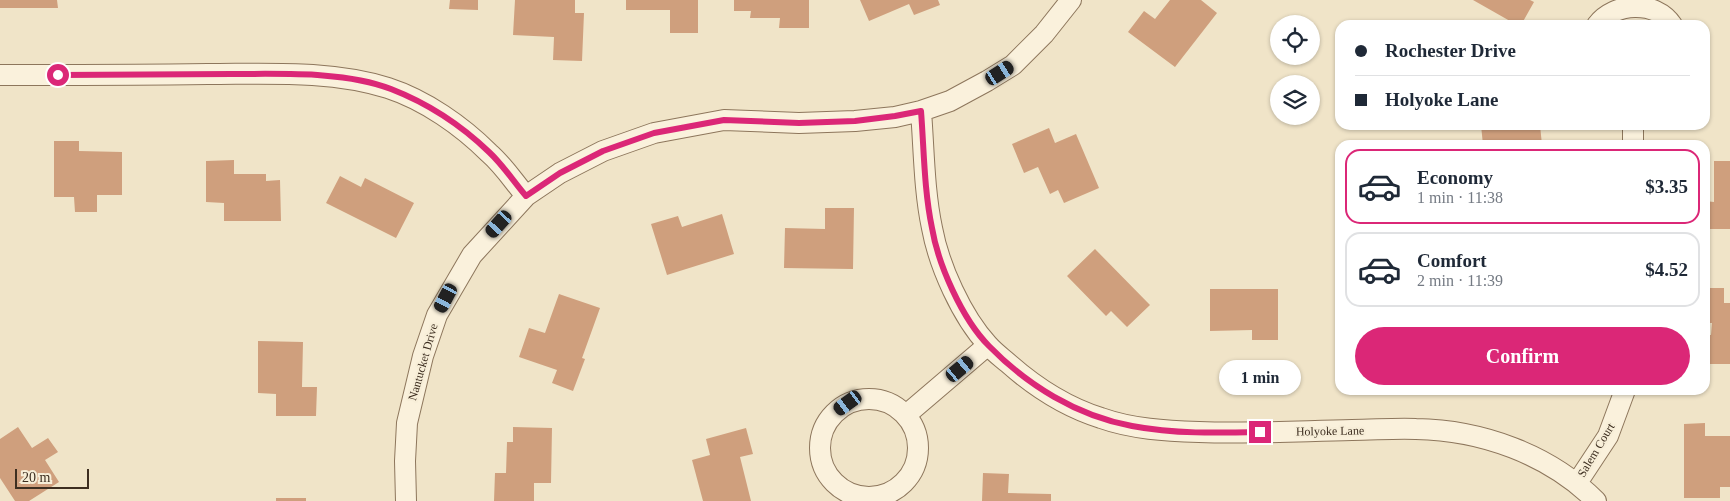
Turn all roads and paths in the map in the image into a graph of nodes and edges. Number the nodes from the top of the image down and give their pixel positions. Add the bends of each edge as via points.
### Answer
1 (1071, 0) edge
2 (1600, 20) edge
3 (1670, 20) edge
4 (0, 75) edge
5 (921, 111) junction
6 (526, 196) junction
7 (988, 345) junction
8 (1623, 395) edge
9 (906, 415) junction
10 (1576, 483) junction
11 (406, 501) edge
12 (1596, 501) edge

1 - 5 street, Nantucket Drive via 1013,65 950,101
2 - 3 street via 1625,6 1648,7
4 - 6 street via 286,74 353,79 389,88 444,116 490,153
5 - 6 street, Nantucket Drive via 855,121 724,120 654,133 603,151 560,173
5 - 7 street, Holyoke Lane via 932,228 939,257 970,323
6 - 11 street, Nantucket Drive via 472,255 437,315 422,356 407,424
7 - 9 street
7 - 10 street, Holyoke Lane via 1026,379 1059,400 1101,418 1131,426 1221,433 1438,430 1502,443
8 - 10 street, Salem Court via 1608,436
9 - 9 street via 889,403 868,399 848,403 832,415 821,433 819,454 826,473 840,488 858,497 879,497 898,488 912,473 918,454 916,433
10 - 12 street, Holyoke Lane

